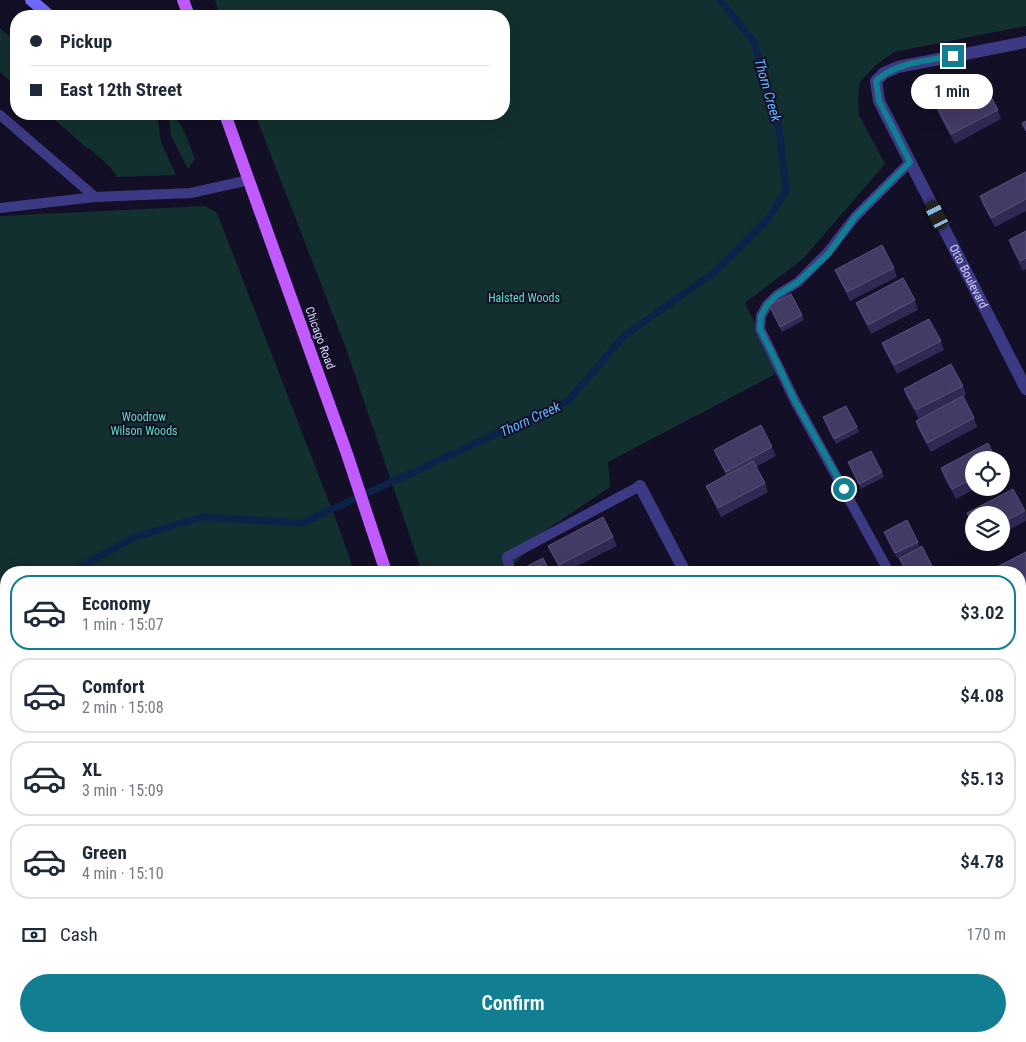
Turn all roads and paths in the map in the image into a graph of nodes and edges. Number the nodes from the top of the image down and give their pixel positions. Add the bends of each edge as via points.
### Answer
1 (31, 0) edge
2 (43, 10) edge
3 (1026, 42) edge
4 (0, 116) edge
5 (227, 120) edge
6 (910, 162) junction
7 (249, 180) junction
8 (95, 197) junction
9 (0, 208) edge
10 (1026, 389) edge
11 (640, 486) joint
12 (384, 566) edge
13 (509, 566) edge
14 (682, 566) edge
15 (886, 566) edge

1 - 2 main road
3 - 6 street, Otto Boulevard via 898,67 876,81 879,101
4 - 8 lane
5 - 7 main road, Chicago Road
6 - 10 street, Otto Boulevard
6 - 15 lane via 855,217 828,254 767,305 761,316 760,329 795,401
7 - 8 lane via 191,193
7 - 12 main road, Chicago Road
8 - 9 lane
11 - 13 lane via 507,557
11 - 14 street

